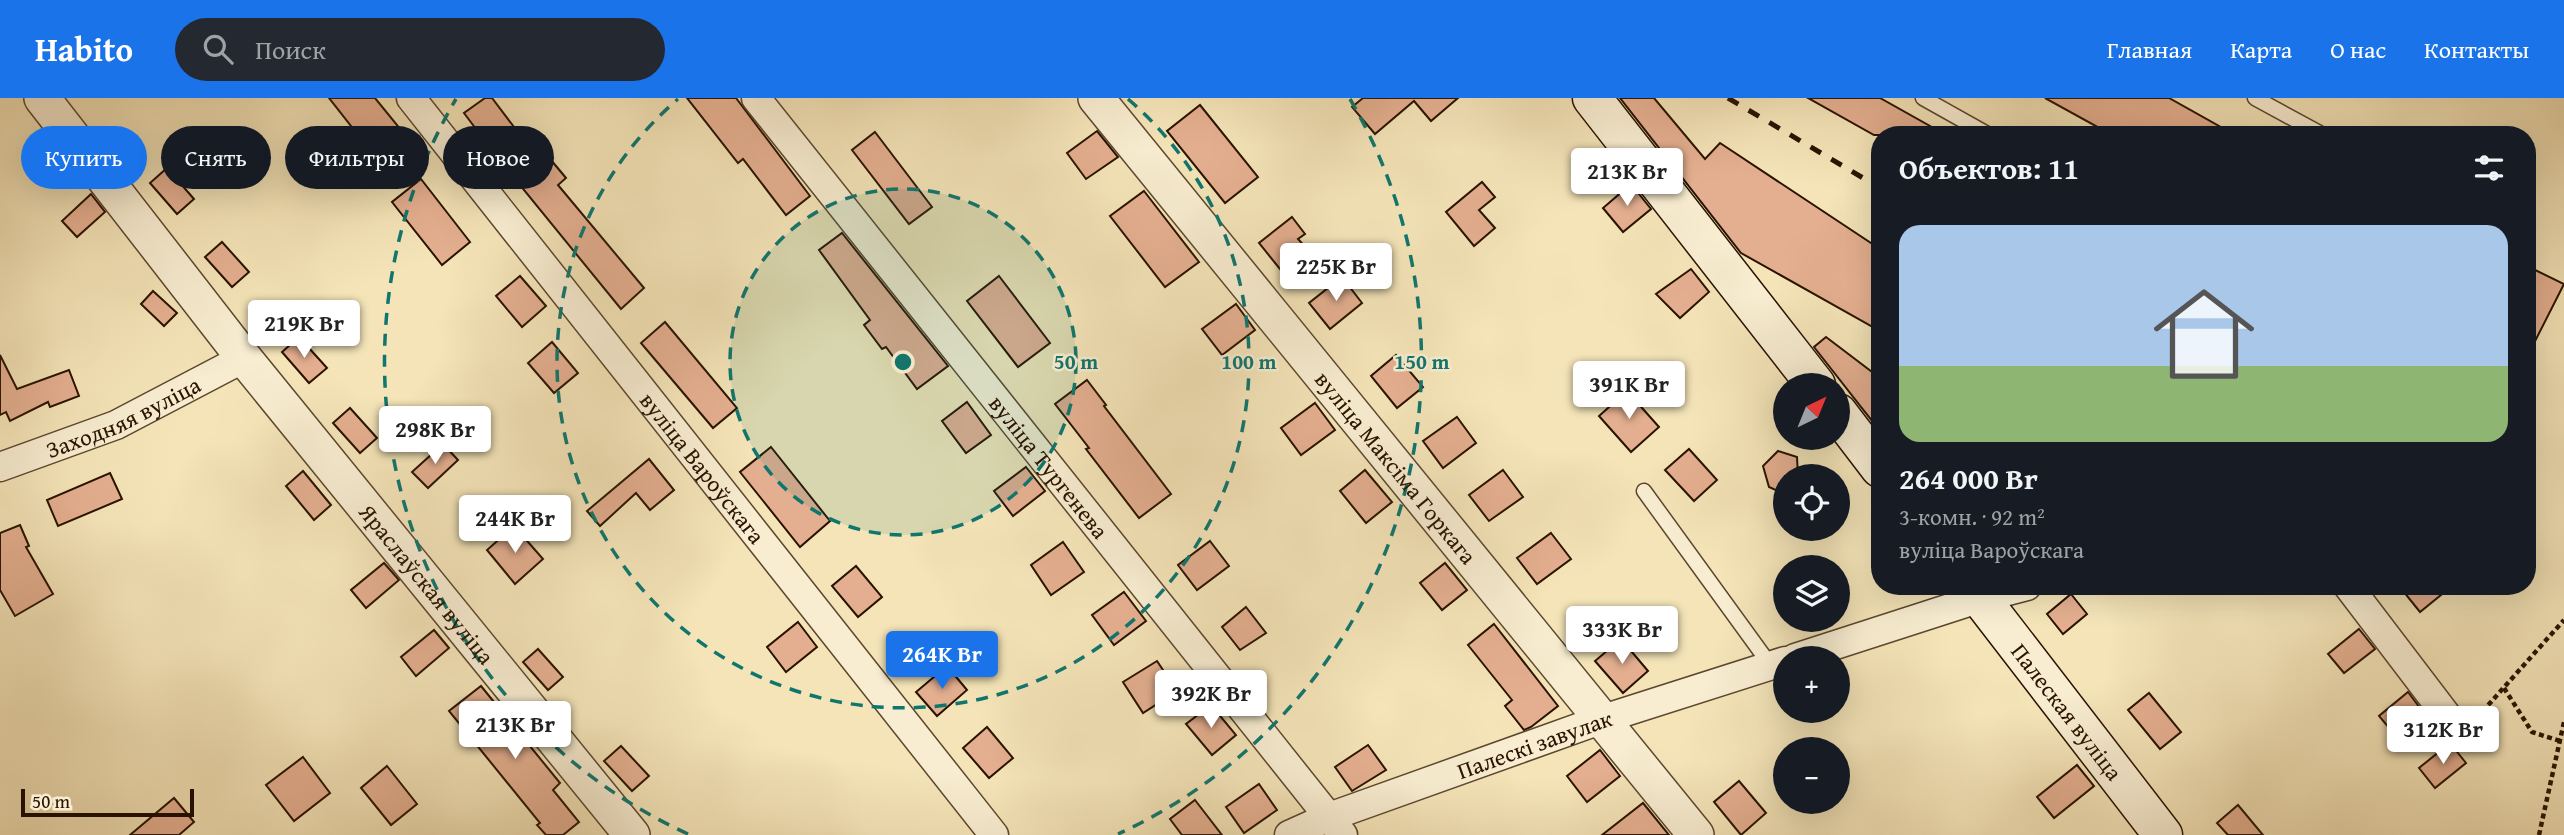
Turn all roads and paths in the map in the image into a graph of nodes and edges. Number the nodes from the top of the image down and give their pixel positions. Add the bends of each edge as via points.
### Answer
1 (42, 98) edge
2 (411, 98) edge
3 (756, 98) edge
4 (1096, 98) edge
5 (1592, 98) edge
6 (1923, 98) edge
7 (2255, 98) edge
8 (1973, 126) edge
9 (2306, 126) edge
10 (244, 358) junction
11 (1807, 373) edge
12 (1850, 429) edge
13 (1871, 456) edge
14 (0, 467) edge
15 (1644, 491) dead end
16 (1983, 595) edge
17 (2001, 595) edge
18 (2355, 595) edge
19 (2564, 620) edge
20 (1832, 646) edge
21 (1773, 649) edge
22 (1773, 665) edge
23 (2504, 688) junction
24 (2447, 716) joint
25 (1603, 719) junction
26 (2564, 722) edge
27 (2560, 741) junction
28 (1336, 826) edge
29 (632, 835) edge
30 (994, 835) edge
31 (1289, 835) edge
32 (1696, 835) edge
33 (2163, 835) edge
34 (2539, 835) edge

1 - 10 street, Яраслаўская вуліца
2 - 30 street, вуліца Вароўскага
3 - 28 street, вуліца Тургенева
4 - 25 street, вуліца Максіма Горкага
5 - 11 main road
6 - 8 lane
7 - 9 lane
10 - 14 street, Заходняя вуліца via 116,425
10 - 29 street, Яраслаўская вуліца
12 - 13 main road
15 - 21 lane
16 - 20 street, Палескі завулак
17 - 33 main road, Палеская вуліца
18 - 24 street
19 - 23 path
22 - 25 street, Палескі завулак
23 - 24 path via 2474,720
23 - 27 path via 2532,732
25 - 28 street, Палескі завулак
25 - 32 street, вуліца Максіма Горкага
26 - 27 path
27 - 34 path
28 - 31 street, Палескі завулак

